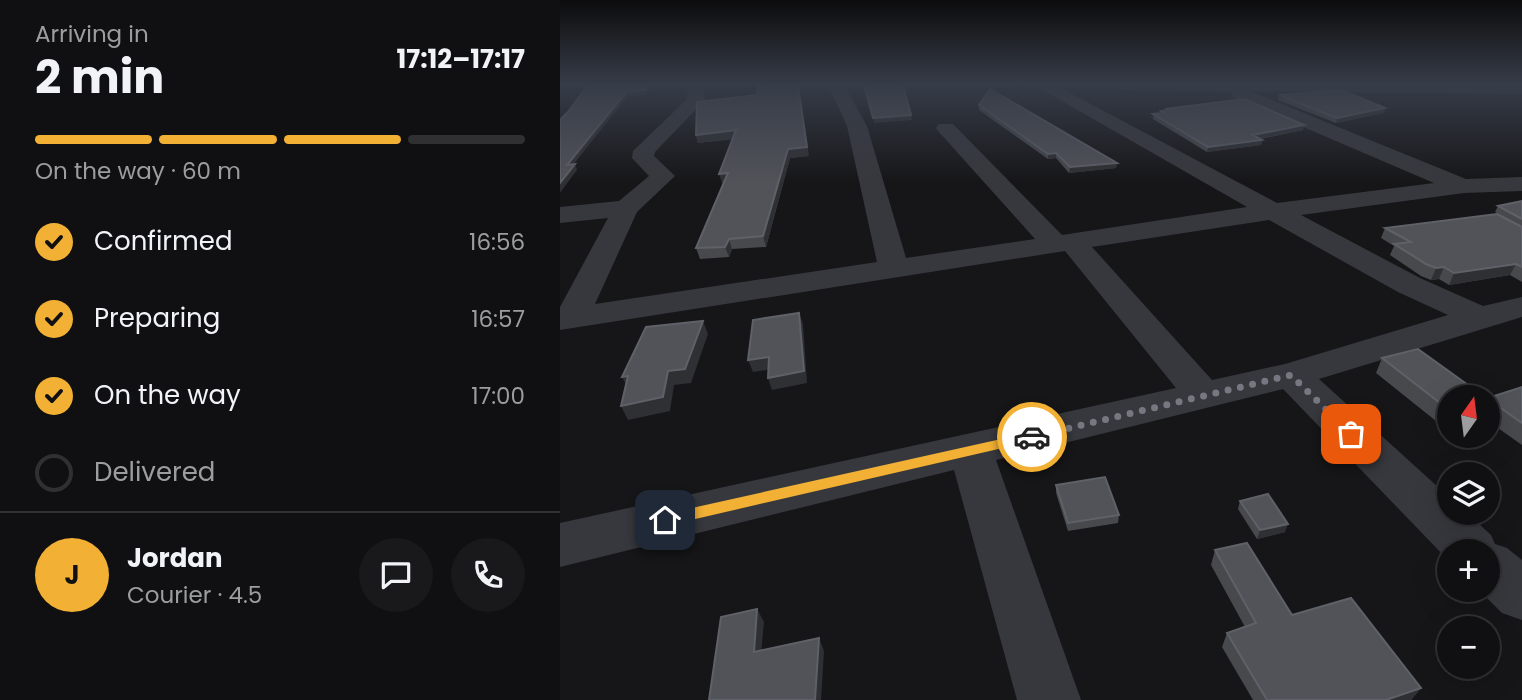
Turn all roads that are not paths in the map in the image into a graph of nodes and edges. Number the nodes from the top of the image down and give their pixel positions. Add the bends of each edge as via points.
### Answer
1 (678, 118) edge
2 (852, 118) edge
3 (1102, 118) edge
4 (1299, 118) edge
5 (946, 128) dead end
6 (1522, 184) edge
7 (1464, 186) junction
8 (626, 208) junction
9 (1274, 211) junction
10 (560, 215) edge
11 (1064, 243) junction
12 (894, 269) junction
13 (1509, 312) edge
14 (565, 319) edge
15 (1291, 375) junction
16 (1204, 396) junction
17 (971, 451) junction
18 (1461, 539) edge
19 (560, 545) edge
20 (1500, 575) edge
21 (1522, 595) edge
22 (1049, 700) edge

1 - 8 street via 644,151 643,158 663,176
2 - 12 street
3 - 9 street
4 - 7 street
5 - 11 street
6 - 7 street
7 - 9 street
8 - 10 street
8 - 14 street
9 - 11 street
9 - 13 street via 1409,285
11 - 12 street
11 - 16 street
12 - 14 street
13 - 15 street
15 - 16 street
15 - 18 street
16 - 17 street
17 - 19 street
17 - 22 street
20 - 21 street

